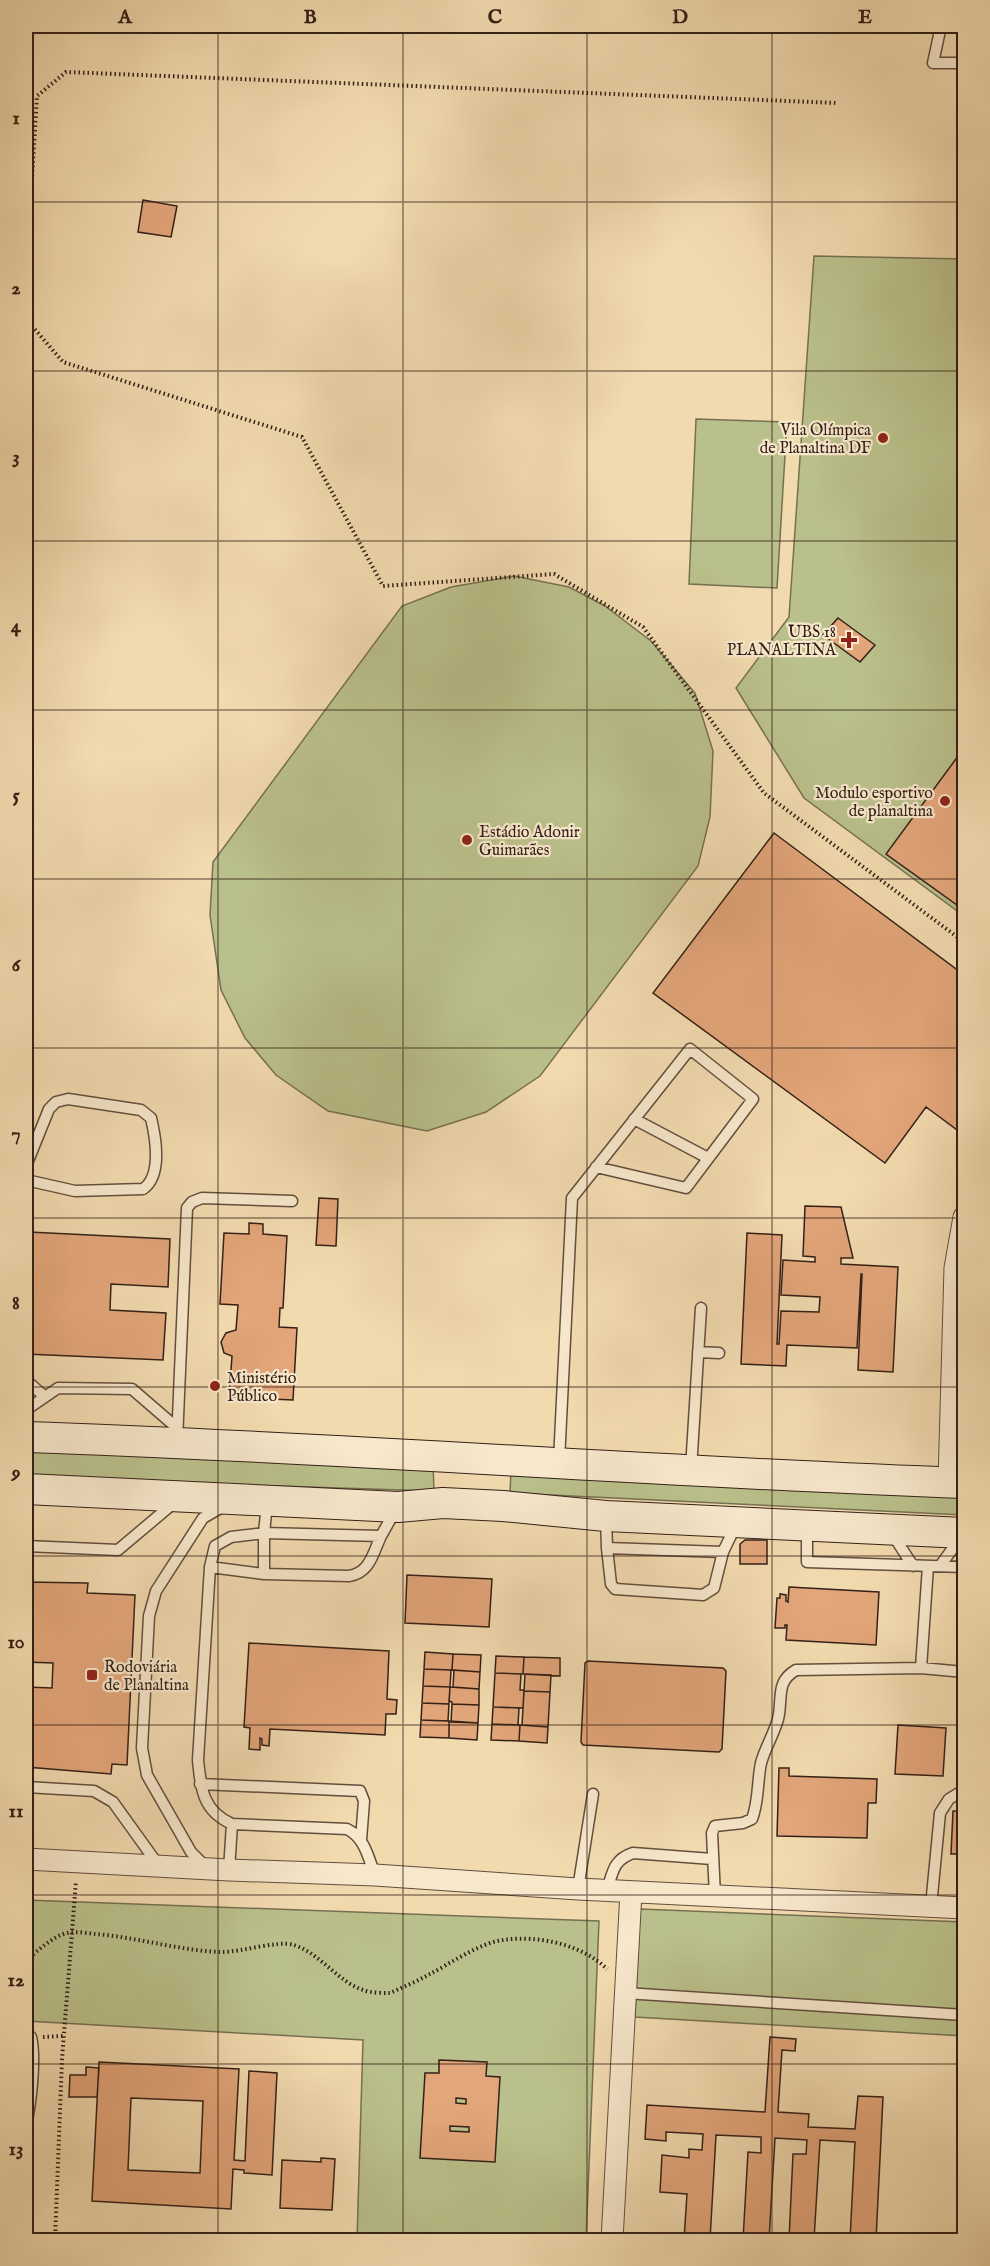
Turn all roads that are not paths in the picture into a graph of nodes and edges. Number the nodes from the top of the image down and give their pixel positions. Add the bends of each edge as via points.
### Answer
1 (941, 26) edge
2 (964, 63) edge
3 (634, 1119) junction
4 (708, 1158) junction
5 (26, 1166) edge
6 (596, 1167) junction
7 (26, 1180) edge
8 (292, 1201) dead end
9 (964, 1218) edge
10 (701, 1308) dead end
11 (698, 1352) junction
12 (720, 1353) dead end
13 (26, 1380) edge
14 (45, 1397) junction
15 (26, 1410) edge
16 (176, 1435) junction
17 (26, 1437) edge
18 (448, 1458) junction
19 (507, 1460) junction
20 (559, 1464) junction
21 (691, 1470) junction
22 (957, 1483) edge
23 (26, 1489) edge
24 (182, 1497) junction
25 (236, 1499) junction
26 (267, 1501) junction
27 (443, 1503) junction
28 (503, 1506) junction
29 (398, 1507) junction
30 (606, 1516) junction
31 (738, 1522) junction
32 (807, 1526) junction
33 (889, 1529) junction
34 (264, 1533) junction
35 (964, 1533) edge
36 (381, 1536) junction
37 (26, 1546) edge
38 (607, 1548) junction
39 (723, 1552) junction
40 (913, 1566) junction
41 (934, 1566) junction
42 (210, 1567) junction
43 (964, 1567) edge
44 (264, 1574) junction
45 (921, 1668) junction
46 (964, 1672) edge
47 (200, 1784) junction
48 (26, 1787) edge
49 (964, 1790) edge
50 (593, 1794) dead end
51 (232, 1824) junction
52 (362, 1840) junction
53 (26, 1859) edge
54 (712, 1859) junction
55 (159, 1867) junction
56 (219, 1870) junction
57 (375, 1875) junction
58 (578, 1889) junction
59 (607, 1890) junction
60 (631, 1892) junction
61 (715, 1896) junction
62 (931, 1906) junction
63 (964, 1908) edge
64 (625, 1994) junction
65 (964, 2015) edge
66 (26, 2033) edge
67 (26, 2124) edge
68 (612, 2241) edge

1 - 2 lane via 933,63
3 - 4 lane
3 - 4 lane via 690,1049 753,1099
3 - 6 lane
4 - 6 lane via 686,1188
5 - 7 lane via 49,1109 56,1102 68,1099 141,1110 151,1118 154,1176 143,1189 75,1191
6 - 20 lane via 572,1198
8 - 16 lane via 202,1198 187,1208
9 - 22 street via 955,1268
10 - 11 lane
11 - 12 lane
11 - 21 lane
13 - 14 lane
14 - 15 lane
14 - 16 lane via 58,1388 132,1389
16 - 17 street
16 - 18 street
18 - 19 street
18 - 27 street via 456,1481
19 - 20 street
19 - 28 street via 492,1474 490,1485
20 - 21 street
21 - 22 street
23 - 24 street
24 - 25 street
24 - 37 lane via 118,1550
25 - 26 street
25 - 56 lane via 203,1518 156,1591 149,1616 142,1748 147,1775 191,1852
26 - 29 street
26 - 34 lane
27 - 28 street
27 - 29 street
28 - 30 street
29 - 36 lane
30 - 31 street
30 - 38 lane
31 - 32 street
31 - 39 lane
32 - 33 street
32 - 40 lane via 807,1562
33 - 35 street
33 - 40 lane
34 - 36 lane
34 - 42 lane via 231,1537 215,1546
34 - 44 lane
35 - 41 lane
36 - 44 lane via 360,1575
38 - 39 lane
38 - 39 lane via 610,1584 615,1589 703,1595 714,1588
40 - 41 lane
41 - 43 lane
41 - 45 lane
42 - 44 lane
42 - 47 lane via 198,1761
45 - 46 lane
45 - 54 lane via 796,1670 787,1675 782,1684 778,1719 761,1763 752,1819 715,1826
47 - 51 lane via 217,1818
47 - 52 lane via 360,1791 364,1801
48 - 55 lane via 94,1791 113,1802
49 - 62 lane via 949,1799 940,1813
50 - 58 lane
51 - 52 lane via 347,1829
51 - 56 lane
52 - 57 lane
53 - 55 street
54 - 59 lane via 633,1853 616,1863
54 - 61 lane
55 - 56 street
56 - 57 street
57 - 58 street
58 - 59 street
59 - 60 street
60 - 61 street
60 - 64 street
61 - 62 street
62 - 63 street
64 - 65 lane
64 - 68 street
66 - 67 lane via 33,2049

